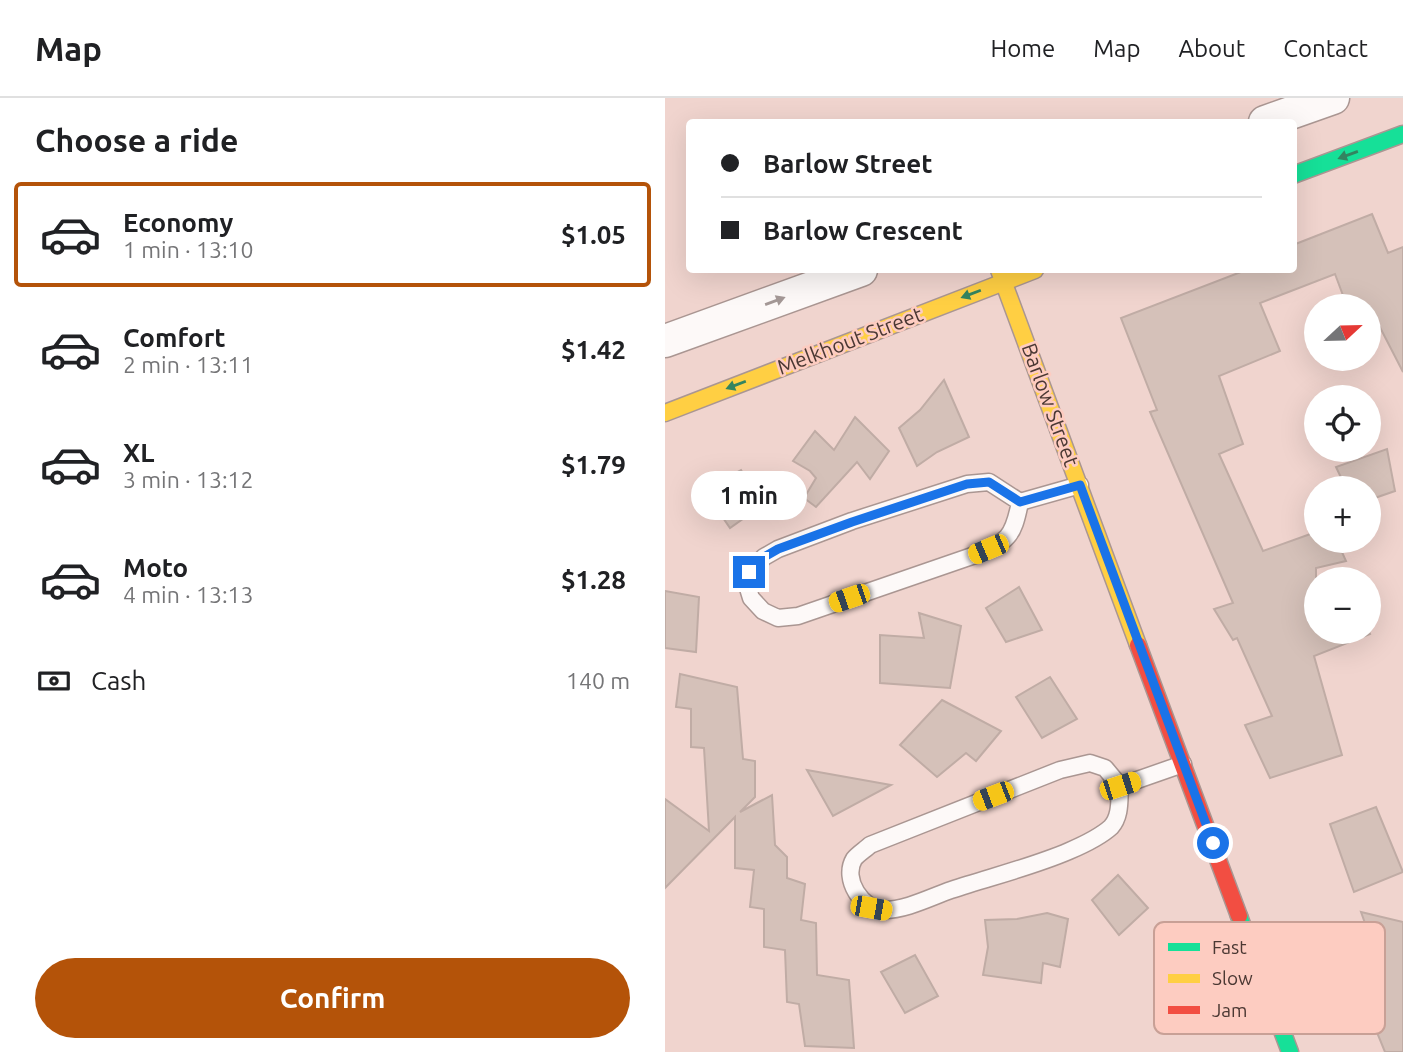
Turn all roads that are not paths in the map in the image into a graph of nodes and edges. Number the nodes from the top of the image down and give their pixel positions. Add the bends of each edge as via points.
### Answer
1 (1333, 98) edge
2 (1274, 119) edge
3 (1403, 134) edge
4 (1297, 174) edge
5 (852, 273) edge
6 (1002, 275) edge
7 (665, 341) edge
8 (665, 413) edge
9 (1080, 485) junction
10 (1020, 502) junction
11 (1184, 764) junction
12 (1120, 786) junction
13 (1242, 922) edge
14 (1283, 1034) edge
15 (1290, 1052) edge

1 - 2 street
3 -> 4 street
7 -> 5 street
6 -> 8 street, Melkhout Street
6 - 9 street, Barlow Street
9 - 10 lane
9 - 11 street, Barlow Street
10 - 10 lane via 1016,525 1002,544 975,555 798,616 778,618 762,611 751,598 749,572 764,557 852,522 967,484 989,482
11 - 12 lane
11 - 13 street, Barlow Street
12 - 12 lane via 1116,821 1067,852 885,910 860,900 854,886 850,871 870,845 1060,770 1090,762 1105,768
14 - 15 street, Barlow Street

